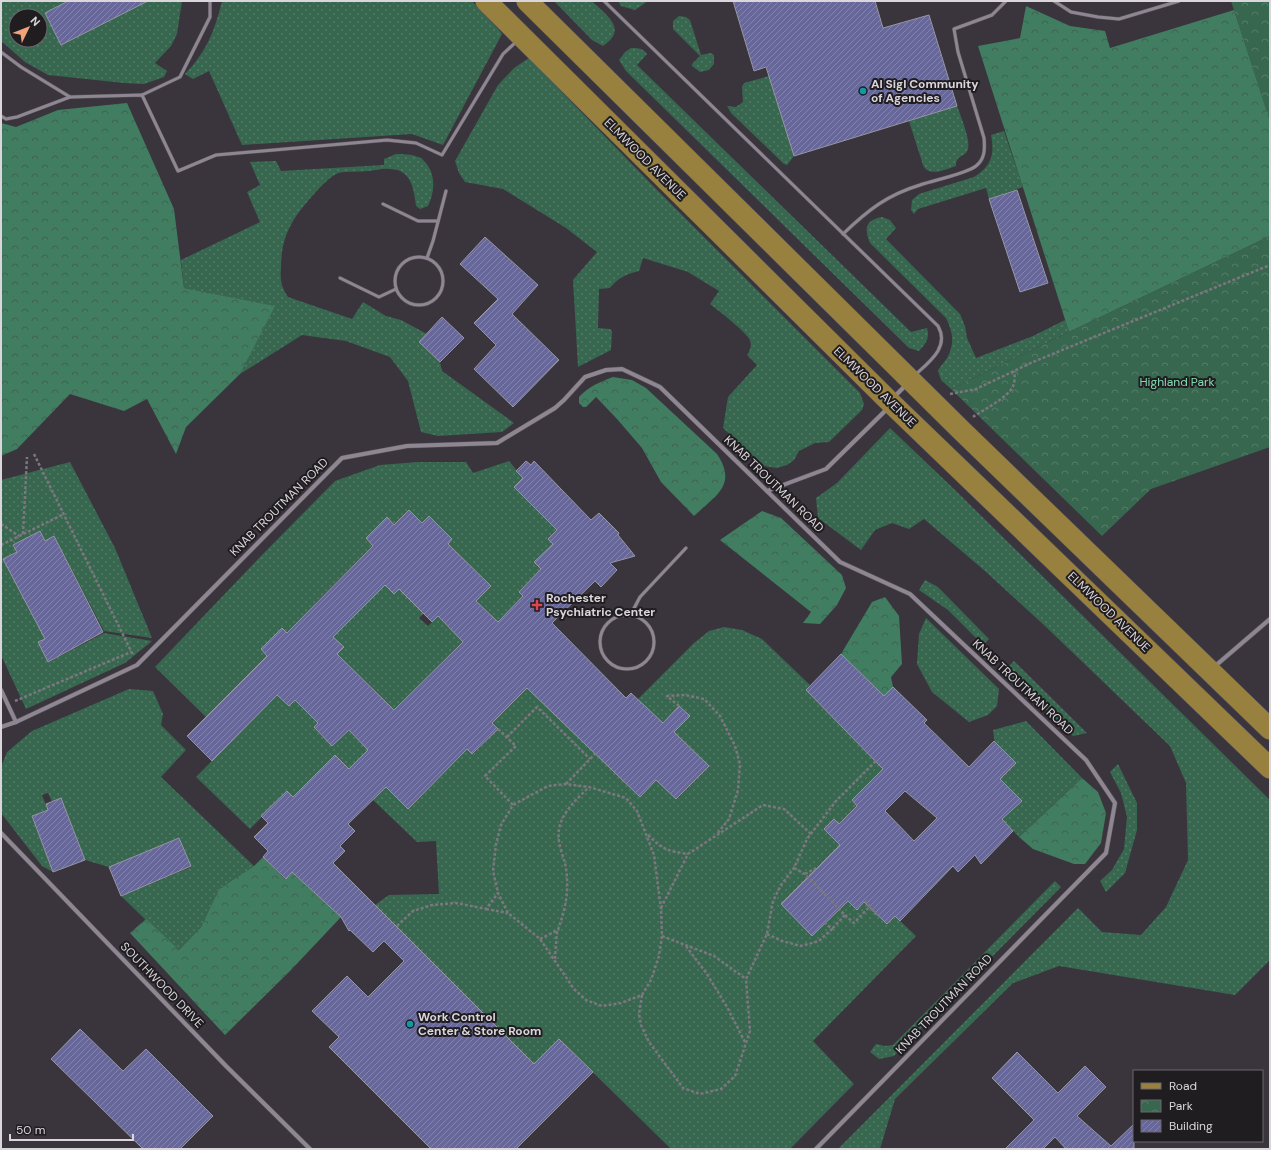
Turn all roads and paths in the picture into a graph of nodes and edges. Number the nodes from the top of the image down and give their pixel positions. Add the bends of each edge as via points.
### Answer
1 (210, 1) edge
2 (486, 1) edge
3 (527, 1) edge
4 (604, 1) edge
5 (1006, 1) edge
6 (1054, 1) edge
7 (1179, 1) edge
8 (521, 37) junction
9 (1, 52) edge
10 (142, 95) junction
11 (70, 97) junction
12 (1, 116) edge
13 (446, 191) dead end
14 (383, 204) dead end
15 (438, 221) junction
16 (843, 234) junction
17 (427, 258) junction
18 (1270, 265) edge
19 (340, 278) dead end
20 (396, 289) junction
21 (1014, 371) junction
22 (910, 380) junction
23 (950, 394) dead end
24 (890, 402) junction
25 (973, 417) dead end
26 (34, 454) dead end
27 (27, 457) dead end
28 (767, 491) junction
29 (64, 514) junction
30 (1, 524) edge
31 (23, 534) junction
32 (19, 536) junction
33 (1, 545) edge
34 (686, 548) dead end
35 (630, 616) junction
36 (1270, 619) edge
37 (131, 652) junction
38 (137, 665) junction
39 (1210, 670) junction
40 (1, 690) edge
41 (8, 704) junction
42 (679, 706) dead end
43 (16, 722) junction
44 (1, 727) edge
45 (498, 729) dead end
46 (1270, 729) edge
47 (507, 737) junction
48 (595, 754) dead end
49 (590, 759) junction
50 (876, 761) dead end
51 (1270, 768) edge
52 (565, 784) junction
53 (589, 787) junction
54 (513, 805) junction
55 (1, 833) edge
56 (646, 833) junction
57 (811, 834) junction
58 (716, 836) junction
59 (688, 854) junction
60 (794, 868) junction
61 (816, 868) dead end
62 (805, 874) junction
63 (498, 893) junction
64 (866, 901) dead end
65 (870, 906) junction
66 (486, 909) junction
67 (661, 909) junction
68 (508, 913) junction
69 (845, 915) junction
70 (878, 915) dead end
71 (825, 923) dead end
72 (397, 926) dead end
73 (832, 929) junction
74 (558, 930) junction
75 (767, 934) junction
76 (662, 936) junction
77 (540, 939) junction
78 (686, 946) junction
79 (555, 959) junction
80 (746, 979) junction
81 (642, 995) junction
82 (746, 1045) junction
83 (310, 1149) edge
84 (816, 1149) edge

1 - 10 lane via 210,17 180,76
2 - 8 main road, ELMWOOD AVENUE
3 - 22 main road
4 - 16 lane
5 - 16 lane via 992,15 954,29 958,52 984,138 984,153 978,164 969,170 889,197 865,213
6 - 7 lane via 1071,12 1098,18 1119,19
8 - 10 lane via 503,54 442,155 416,143 387,140 216,155 178,171
8 - 24 main road, ELMWOOD AVENUE
9 - 11 lane
10 - 11 lane
11 - 12 lane via 17,117 6,119
13 - 15 lane
14 - 15 lane via 418,221
15 - 17 lane
16 - 22 lane via 934,321 940,330 942,338 939,350
17 - 20 lane via 412,258 399,266 395,281
17 - 20 lane via 440,268 443,276 441,292 436,298 429,303 413,304 400,296
18 - 21 path
19 - 20 lane via 379,297
21 - 23 path via 976,389
21 - 25 path via 1013,388
22 - 24 street
22 - 39 main road
24 - 28 street via 884,412 826,469
24 - 51 main road, ELMWOOD AVENUE
26 - 29 path
27 - 31 path
28 - 38 street, KNAB TROUTMAN ROAD via 660,387 622,370 606,370 585,377 555,408 497,444 407,446 342,458
28 - 84 street, KNAB TROUTMAN ROAD via 840,562 910,594 1086,760 1115,803 1106,853
29 - 31 path
29 - 37 path
30 - 32 path
31 - 32 path
32 - 33 path
34 - 35 lane via 640,597
35 - 35 lane via 638,618 648,626 654,639 653,648 644,664 636,668 618,668 610,663 600,648 602,631 613,619
36 - 39 street
37 - 38 path
37 - 41 path
38 - 43 street, KNAB TROUTMAN ROAD
39 - 46 main road
40 - 41 street
41 - 43 street
42 - 58 path via 667,696 685,695 704,699 720,716 740,764 738,790 729,819
43 - 44 street, KNAB TROUTMAN ROAD
45 - 47 path
47 - 49 path via 537,707
47 - 54 path via 516,746 485,776
48 - 49 path
49 - 52 path
50 - 57 path via 836,801
52 - 53 path
52 - 54 path via 548,786
53 - 56 path via 626,798 637,811
53 - 74 path via 563,817 558,830 565,864 567,892 565,910
54 - 63 path via 501,825 496,844 493,871
55 - 83 street, SOUTHWOOD DRIVE via 226,1066
56 - 59 path via 668,851
56 - 67 path via 654,855
57 - 58 path via 784,808 763,805
57 - 60 path via 806,839
58 - 59 path
59 - 67 path
60 - 62 path
60 - 75 path via 773,901
61 - 62 path
62 - 69 path
63 - 66 path
63 - 68 path
64 - 65 path
65 - 69 path via 854,923
65 - 70 path
66 - 68 path
66 - 72 path via 456,903 432,905 413,911
67 - 76 path
68 - 77 path
69 - 73 path
71 - 73 path
73 - 75 path via 819,941 801,946
74 - 77 path
74 - 79 path
75 - 80 path
76 - 78 path
76 - 81 path via 653,974
77 - 79 path
78 - 80 path via 714,956
78 - 82 path via 707,974
79 - 81 path via 574,989 586,1000 602,1006 621,1003
80 - 82 path via 750,1031
81 - 82 path via 639,1014 641,1025 683,1088 700,1094 722,1089 735,1076

